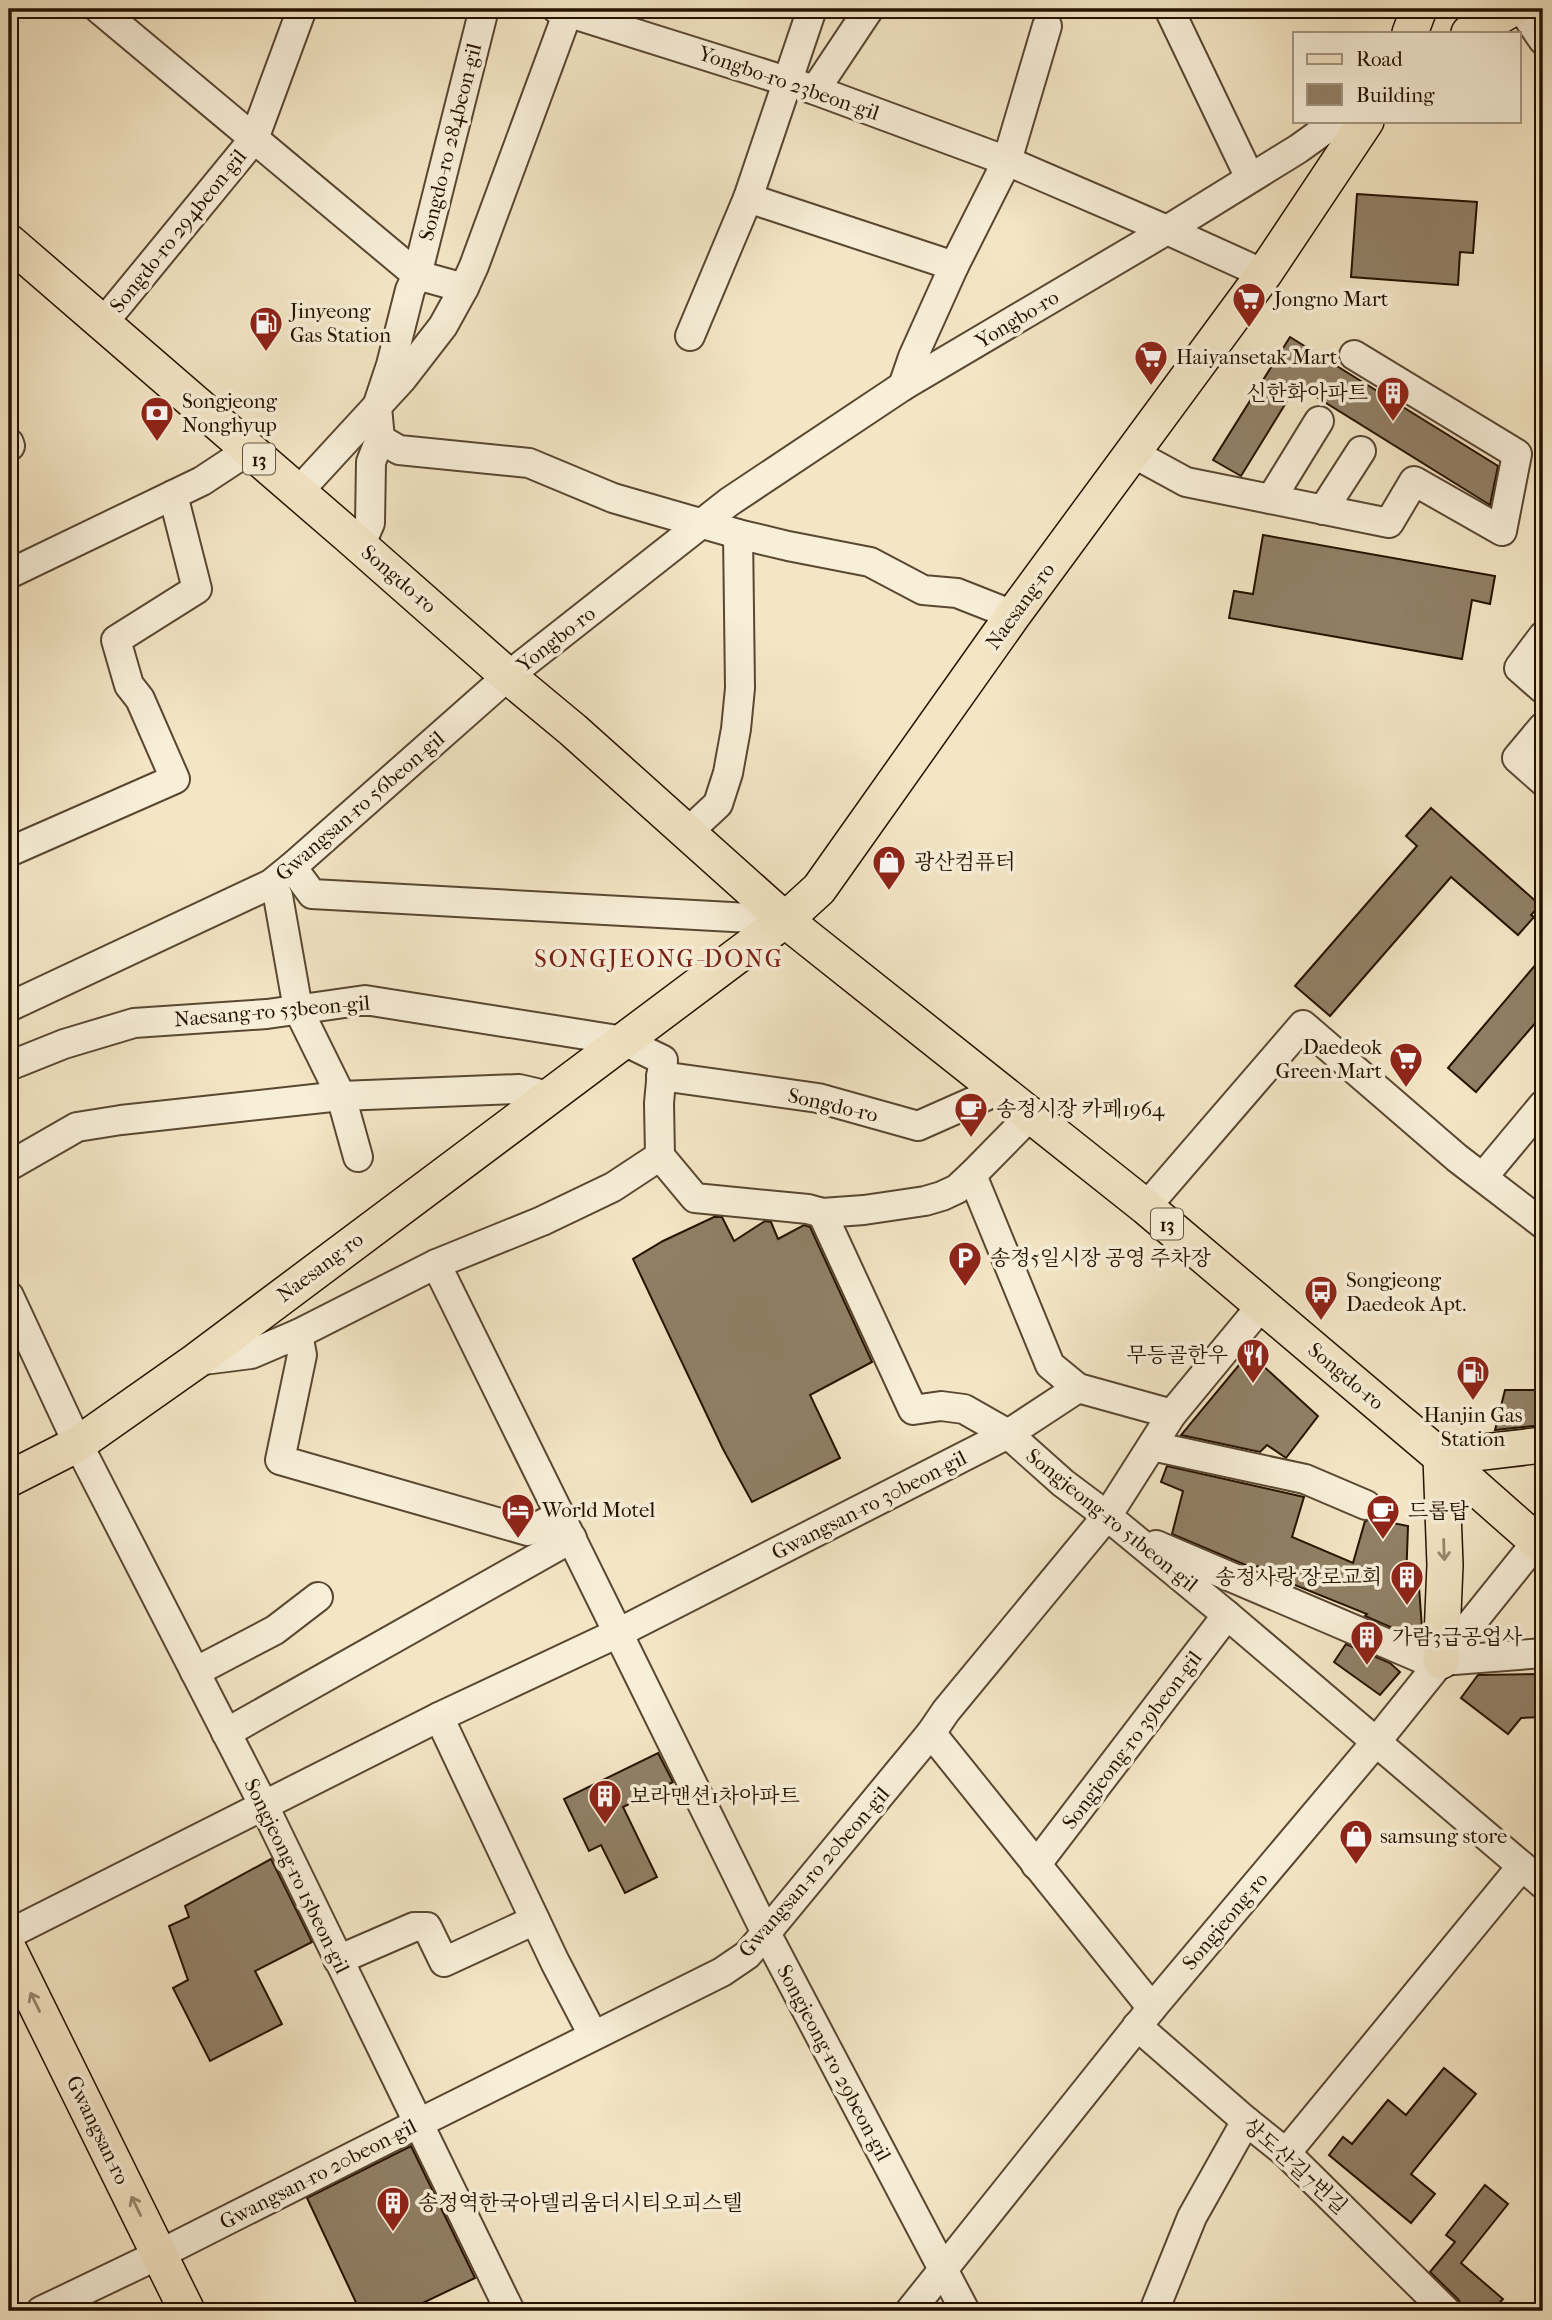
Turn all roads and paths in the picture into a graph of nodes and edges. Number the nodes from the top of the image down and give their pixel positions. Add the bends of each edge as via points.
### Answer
1 (99, 9) edge
2 (302, 9) edge
3 (484, 9) edge
4 (812, 9) edge
5 (869, 9) edge
6 (1170, 9) edge
7 (1419, 9) edge
8 (1511, 9) edge
9 (1522, 9) edge
10 (564, 10) edge
11 (1047, 26) dead end
12 (1410, 32) edge
13 (1471, 32) edge
14 (1543, 40) edge
15 (787, 80) junction
16 (815, 89) junction
17 (1336, 122) edge
18 (1365, 122) edge
19 (254, 139) junction
20 (1007, 161) junction
21 (1250, 178) junction
22 (748, 198) junction
23 (1167, 230) junction
24 (9, 242) edge
25 (954, 266) junction
26 (1264, 274) junction
27 (417, 275) junction
28 (464, 288) junction
29 (103, 323) junction
30 (690, 336) dead end
31 (1354, 355) dead end
32 (903, 386) junction
33 (377, 407) junction
34 (1319, 421) dead end
35 (380, 439) junction
36 (248, 450) junction
37 (1361, 451) dead end
38 (1131, 453) junction
39 (298, 492) junction
40 (173, 495) junction
41 (1271, 499) junction
42 (1323, 510) junction
43 (702, 523) junction
44 (738, 534) junction
45 (360, 546) junction
46 (9, 574) edge
47 (1013, 615) junction
48 (1543, 636) edge
49 (508, 676) junction
50 (1543, 689) edge
51 (1543, 727) edge
52 (1543, 781) edge
53 (688, 832) junction
54 (9, 852) edge
55 (282, 876) junction
56 (785, 920) junction
57 (9, 1007) edge
58 (298, 1009) junction
59 (624, 1041) junction
60 (9, 1066) edge
61 (661, 1076) junction
62 (997, 1091) junction
63 (341, 1096) junction
64 (549, 1096) junction
65 (1543, 1105) edge
66 (1030, 1116) junction
67 (660, 1156) junction
68 (358, 1157) dead end
69 (9, 1166) edge
70 (972, 1175) junction
71 (1483, 1177) junction
72 (1146, 1207) junction
73 (822, 1213) junction
74 (1543, 1224) edge
75 (436, 1264) junction
76 (9, 1296) edge
77 (1262, 1305) junction
78 (298, 1334) junction
79 (195, 1361) junction
80 (1078, 1388) junction
81 (1172, 1414) junction
82 (1008, 1434) junction
83 (78, 1444) junction
84 (1543, 1445) edge
85 (1152, 1446) junction
86 (1441, 1457) junction
87 (9, 1479) edge
88 (1366, 1505) dead end
89 (1118, 1525) junction
90 (566, 1526) junction
91 (1541, 1541) edge
92 (318, 1597) dead end
93 (1227, 1615) junction
94 (618, 1633) junction
95 (1543, 1653) edge
96 (1439, 1663) junction
97 (195, 1672) junction
98 (439, 1717) junction
99 (226, 1733) junction
100 (931, 1733) junction
101 (1376, 1742) junction
102 (263, 1804) junction
103 (1036, 1865) junction
104 (1522, 1866) junction
105 (1543, 1884) edge
106 (535, 1920) junction
107 (766, 1933) junction
108 (9, 1934) edge
109 (9, 1950) edge
110 (338, 1960) junction
111 (1145, 2017) junction
112 (593, 2035) junction
113 (1246, 2121) junction
114 (417, 2123) junction
115 (1286, 2153) junction
116 (160, 2254) junction
117 (943, 2270) junction
118 (41, 2311) edge
119 (187, 2311) edge
120 (510, 2311) edge
121 (910, 2311) edge
122 (965, 2311) edge
123 (1154, 2311) edge
124 (1446, 2311) edge

1 - 19 street, Songdo-ro 294beon-gil
2 - 19 street, Songdo-ro 294beon-gil
3 - 27 street, Songdo-ro 284beon-gil
4 - 15 street
5 - 16 street
6 - 21 street
7 - 12 main road
8 - 13 main road
9 - 14 street
10 - 15 street, Yongbo-ro 23beon-gil
10 - 28 street, Yongbo-ro 23beon-gil
11 - 20 street
15 - 16 street, Yongbo-ro 23beon-gil
15 - 22 street
16 - 20 street, Yongbo-ro 23beon-gil
17 - 21 street, Yongbo-ro
18 - 26 main road, Naesang-ro
19 - 27 street, Songdo-ro 294beon-gil
19 - 29 street, Songdo-ro 294beon-gil
20 - 23 street, Yongbo-ro 23beon-gil
20 - 25 street
21 - 23 street, Yongbo-ro
22 - 25 street
22 - 30 street
23 - 26 street, Yongbo-ro 23beon-gil
23 - 32 street, Yongbo-ro
24 - 29 main road, Songdo-ro / 13
25 - 32 street
26 - 38 main road, Naesang-ro
27 - 28 street
27 - 33 street, Songdo-ro 284beon-gil
28 - 33 street, Yongbo-ro 23beon-gil via 443,326
29 - 36 main road, Songdo-ro / 13
31 - 42 street via 1517,454 1502,531 1413,481 1389,523
32 - 43 street, Yongbo-ro
33 - 35 street
33 - 39 street, Yongbo-ro 23beon-gil
34 - 41 street
35 - 43 street via 399,450 529,463 613,498
35 - 45 street via 371,462 370,523
36 - 39 main road, Songdo-ro / 13
36 - 40 street
37 - 42 street
38 - 41 street via 1186,482
38 - 47 main road, Naesang-ro
39 - 45 main road, Songdo-ro / 13
40 - 46 street
40 - 54 street via 197,589 116,640 129,685 140,699 175,779
41 - 42 street
43 - 44 street
43 - 49 street, Yongbo-ro
44 - 47 street via 870,562 923,590 957,593
44 - 53 street via 740,688 736,729 718,804
45 - 49 main road, Songdo-ro / 13
47 - 56 main road, Naesang-ro via 819,889
48 - 50 street via 1519,668
49 - 53 main road, Songdo-ro / 13
49 - 55 street, Gwangsan-ro 56beon-gil
51 - 52 street via 1517,758
53 - 56 main road, Songdo-ro / 13
55 - 56 street via 312,894
55 - 57 street, Gwangsan-ro 56beon-gil
55 - 58 street via 278,896
56 - 59 main road, Naesang-ro
56 - 62 main road, Songdo-ro / 13
58 - 59 street, Naesang-ro 53beon-gil via 365,1000
58 - 60 street, Naesang-ro 53beon-gil via 134,1023
58 - 63 street
59 - 61 street via 663,1060
59 - 64 main road, Naesang-ro
61 - 62 street, Songdo-ro via 818,1098 918,1126
61 - 67 street
62 - 66 main road, Songdo-ro / 13
63 - 64 street via 519,1089
63 - 68 street
63 - 69 street via 77,1127
64 - 79 main road, Naesang-ro
65 - 71 street
66 - 70 street
66 - 72 main road, Songdo-ro / 13
67 - 73 street via 695,1198
67 - 75 street via 613,1187
70 - 73 street via 957,1189 925,1202
70 - 80 street via 1050,1365
71 - 72 street via 1303,1025
71 - 74 street
72 - 77 main road, Songdo-ro / 13
73 - 82 street, Songjeong-ro 51beon-gil via 913,1410 964,1409
75 - 78 street
75 - 90 street, Songjeong-ro 29beon-gil
76 - 83 street, Songjeong-ro 15beon-gil
77 - 81 street, Gwangsan-ro 20beon-gil
77 - 86 main road, Songdo-ro / 13
78 - 79 street via 251,1354
78 - 90 street, Naesang-ro via 302,1355 280,1460 528,1531
79 - 83 main road, Naesang-ro
80 - 81 street
80 - 82 street, Gwangsan-ro 30beon-gil
81 - 85 street, Gwangsan-ro 20beon-gil
82 - 89 street, Songjeong-ro 51beon-gil
82 - 94 street, Gwangsan-ro 30beon-gil
83 - 87 main road, Naesang-ro
83 - 97 street, Songjeong-ro 15beon-gil
84 - 86 main road
85 - 88 street via 1305,1479
85 - 89 street, Gwangsan-ro 20beon-gil
86 - 91 main road, Songdo-ro / 13
86 -> 96 main road via 1445,1565
89 - 93 street, Songjeong-ro 51beon-gil
89 - 96 street
89 - 100 street, Gwangsan-ro 20beon-gil via 946,1711
90 - 94 street, Songjeong-ro 29beon-gil
90 - 99 street
91 - 96 street, Songjeong-ro
92 - 97 street via 275,1630
93 - 101 street, Songjeong-ro 51beon-gil
93 - 103 street, Songjeong-ro 39beon-gil
94 - 98 street, Gwangsan-ro 30beon-gil
94 - 107 street, Songjeong-ro 29beon-gil
95 - 96 street
96 - 101 street, Songjeong-ro
97 - 99 street, Songjeong-ro 15beon-gil
98 - 102 street, Gwangsan-ro 30beon-gil
98 - 106 street
99 - 102 street, Songjeong-ro 15beon-gil
100 - 103 street
100 - 107 street, Gwangsan-ro 20beon-gil
101 - 104 street, Songjeong-ro 51beon-gil
101 - 111 street, Songjeong-ro
102 - 108 street, Gwangsan-ro 30beon-gil
102 - 110 street, Songjeong-ro 15beon-gil
103 - 111 street
104 - 105 street, Songjeong-ro 51beon-gil
104 - 115 street
106 - 110 street via 444,1962 427,1927 414,1927
106 - 112 street
107 - 112 street, Gwangsan-ro 20beon-gil via 747,1955 722,1972
107 - 117 street, Songjeong-ro 29beon-gil
116 -> 109 main road, Gwangsan-ro
110 - 114 street, Songjeong-ro 15beon-gil
111 - 113 street, 상도산길7번길
111 - 117 street, Songjeong-ro
112 - 114 street, Gwangsan-ro 20beon-gil
113 - 115 street, 상도산길7번길
113 - 123 street via 1192,2217
114 - 116 street, Gwangsan-ro 20beon-gil
114 - 120 street, Songjeong-ro 15beon-gil
115 - 124 street, 상도산길7번길
116 - 118 street, Gwangsan-ro 20beon-gil
116 - 119 main road, Gwangsan-ro
117 - 121 street, Songjeong-ro
117 - 122 street, Songjeong-ro 29beon-gil

